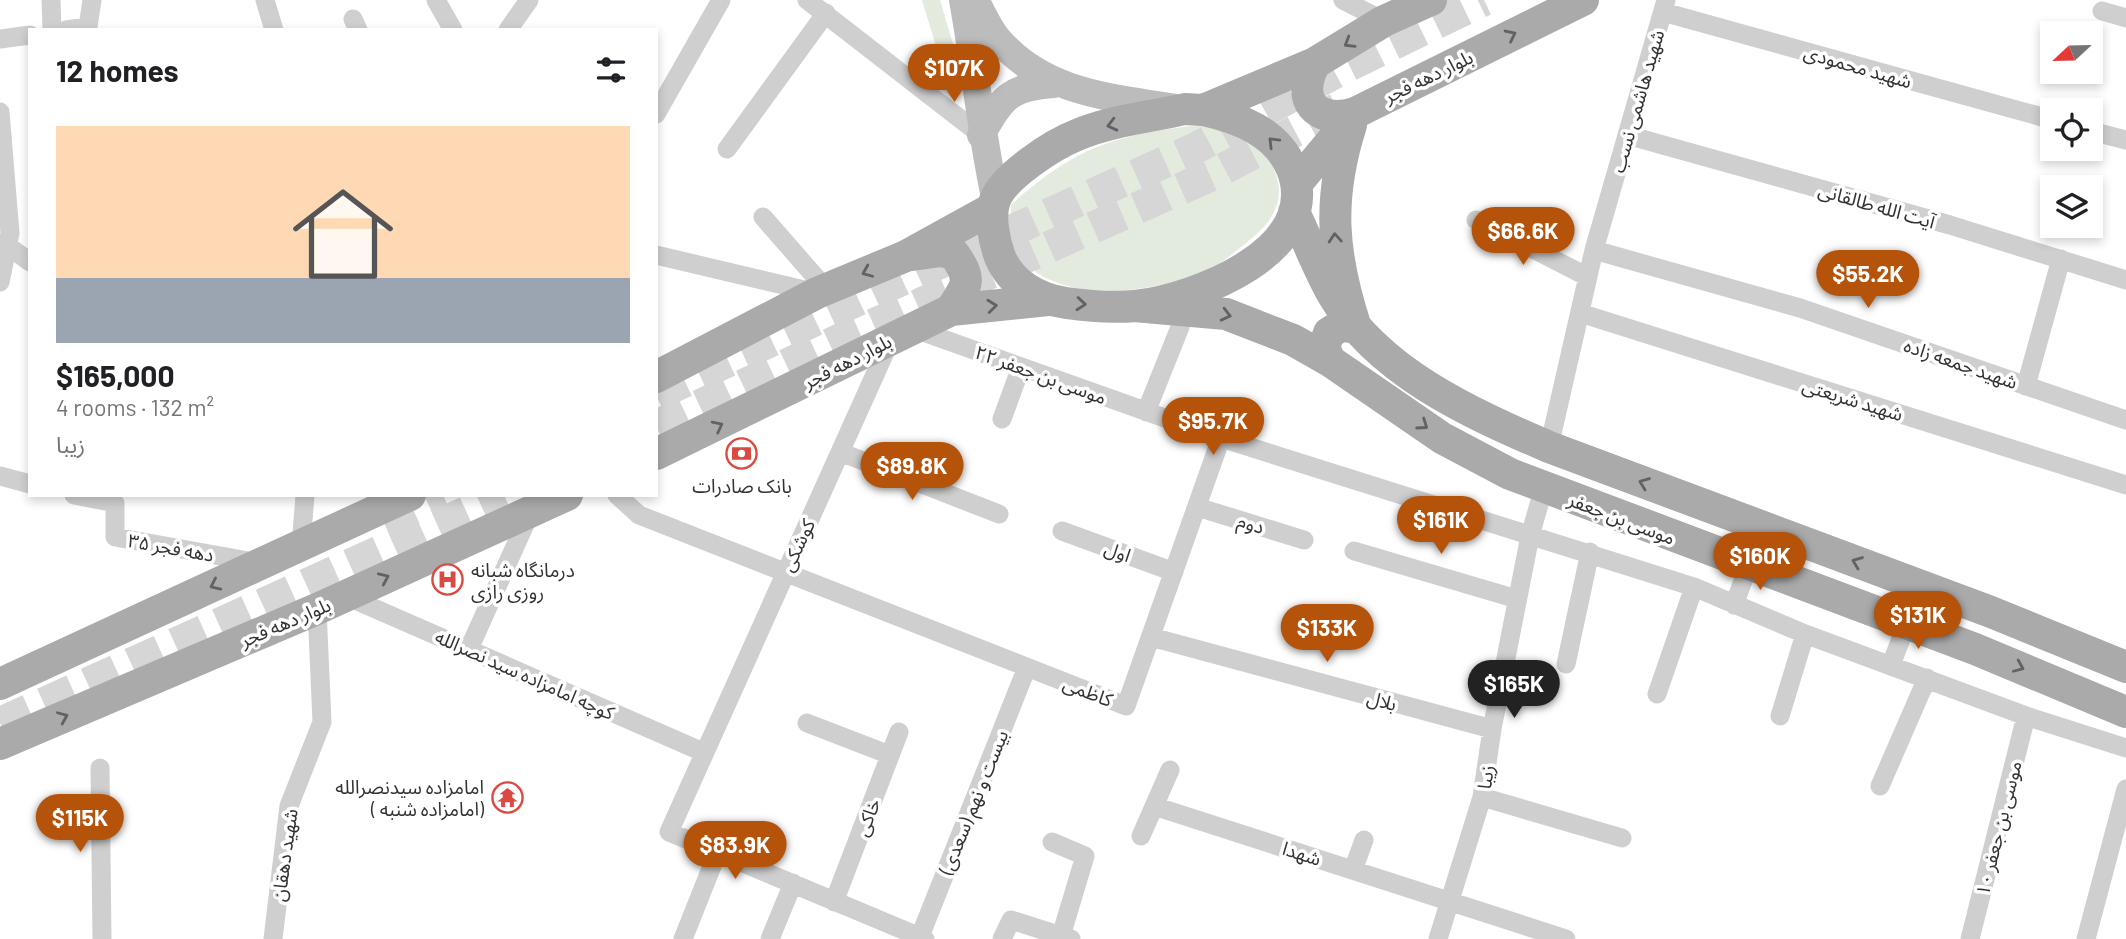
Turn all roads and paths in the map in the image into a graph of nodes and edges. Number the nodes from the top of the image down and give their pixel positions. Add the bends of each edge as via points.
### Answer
1 (51, 0) edge
2 (92, 0) edge
3 (265, 0) edge
4 (436, 0) edge
5 (529, 0) edge
6 (721, 0) edge
7 (807, 0) edge
8 (963, 0) edge
9 (975, 0) edge
10 (1343, 0) edge
11 (1431, 0) edge
12 (1583, 0) edge
13 (1664, 6) edge
14 (2102, 11) dead end
15 (826, 13) junction
16 (2126, 18) edge
17 (1384, 21) junction
18 (52, 28) edge
19 (81, 28) edge
20 (273, 28) edge
21 (452, 28) edge
22 (509, 28) edge
23 (28, 35) edge
24 (0, 39) edge
25 (1315, 63) junction
26 (1055, 84) junction
27 (658, 110) edge
28 (1194, 110) junction
29 (0, 112) edge
30 (1355, 113) junction
31 (2040, 116) edge
32 (2103, 134) edge
33 (981, 135) junction
34 (1627, 135) junction
35 (2126, 141) edge
36 (727, 149) dead end
37 (1296, 197) junction
38 (994, 202) junction
39 (763, 217) dead end
40 (1476, 220) dead end
41 (28, 244) edge
42 (8, 246) junction
43 (1594, 250) junction
44 (658, 255) edge
45 (906, 256) junction
46 (2061, 259) junction
47 (28, 261) edge
48 (1588, 277) junction
49 (2126, 279) edge
50 (0, 282) edge
51 (821, 291) junction
52 (1048, 300) junction
53 (1134, 306) junction
54 (951, 310) junction
55 (1580, 313) junction
56 (1180, 327) dead end
57 (1356, 328) junction
58 (902, 334) junction
59 (1330, 361) junction
60 (1021, 367) junction
61 (658, 376) edge
62 (2026, 386) junction
63 (1146, 412) junction
64 (1002, 419) dead end
65 (2126, 419) edge
66 (1221, 438) junction
67 (1549, 447) junction
68 (840, 452) junction
69 (658, 453) edge
70 (0, 476) edge
71 (28, 483) edge
72 (2126, 485) edge
73 (1544, 487) junction
74 (94, 497) edge
75 (305, 497) edge
76 (406, 497) tunnel mouth
77 (563, 497) edge
78 (619, 497) edge
79 (115, 499) edge
80 (1197, 507) junction
81 (531, 512) junction
82 (999, 514) dead end
83 (1062, 530) dead end
84 (1530, 536) junction
85 (1304, 540) dead end
86 (301, 546) junction
87 (1354, 551) dead end
88 (1590, 552) junction
89 (262, 564) junction
90 (1749, 565) junction
91 (785, 572) junction
92 (1174, 572) junction
93 (1694, 587) junction
94 (1927, 589) junction
95 (346, 596) junction
96 (1517, 599) junction
97 (1734, 604) junction
98 (317, 609) junction
99 (1992, 612) junction
100 (1907, 623) junction
101 (1805, 634) junction
102 (1151, 637) junction
103 (468, 649) junction
104 (1975, 649) junction
105 (1566, 664) dead end
106 (1891, 665) junction
107 (1027, 667) junction
108 (2126, 667) edge
109 (1927, 678) junction
110 (0, 684) edge
111 (1657, 694) dead end
112 (2126, 712) edge
113 (1780, 716) dead end
114 (2026, 716) junction
115 (807, 723) dead end
116 (1492, 729) junction
117 (899, 732) dead end
118 (0, 744) edge
119 (2126, 748) edge
120 (703, 752) junction
121 (890, 755) junction
122 (100, 768) dead end
123 (1170, 770) dead end
124 (1880, 786) dead end
125 (2126, 789) edge
126 (1482, 797) junction
127 (1154, 806) junction
128 (1141, 836) dead end
129 (1622, 838) dead end
130 (1364, 840) dead end
131 (1052, 842) dead end
132 (718, 851) junction
133 (1353, 870) junction
134 (793, 883) junction
135 (1450, 901) junction
136 (834, 902) junction
137 (1066, 937) edge
138 (921, 938) edge
139 (102, 939) edge
140 (273, 939) edge
141 (683, 939) edge
142 (770, 939) edge
143 (1002, 939) edge
144 (1438, 939) edge
145 (1566, 939) edge
146 (1970, 939) edge
147 (2086, 939) edge

1 - 18 street
2 - 19 street via 88,27
3 - 20 street
4 - 21 street
5 - 22 street
6 - 27 street
7 - 15 street
8 - 33 main road
9 - 26 main road via 1008,50
10 - 17 street
11 - 17 main road
30 -> 12 main road, بلوار دهه فجر
13 - 31 street, شهید محمودی
13 - 34 street, شهید هاشمی نسب
14 - 16 street
15 - 33 street
15 - 36 street
17 -> 25 main road
23 - 24 street
25 - 28 main road
25 - 30 main road via 1306,79 1307,98 1319,113 1337,119
26 - 28 main road
26 - 33 main road via 1011,92
37 -> 28 main road via 1286,156 1267,135 1230,116
28 -> 38 main road via 1078,134 1028,164
29 - 42 street
30 - 37 main road, بلوار دهه فجر
57 -> 30 main road via 1334,238 1336,186
32 - 35 street
33 - 38 main road
34 - 43 street, شهید هاشمی نسب
34 - 46 street, آیت الله طالقانی
37 - 53 main road, بلوار دهه فجر via 1284,237 1255,261 1209,286
37 - 57 main road via 1333,295
38 - 45 main road
38 - 52 main road via 993,231 1007,272
39 - 51 street
40 - 48 street
41 - 42 street
42 - 47 street
42 - 50 street
43 - 48 street, شهید هاشمی نسب
43 - 62 street, شهید جمعه زاده via 1800,308
44 - 51 street
45 -> 51 main road
45 - 54 main road via 954,254 965,270 967,284
46 - 49 street, آیت الله طالقانی
46 - 62 street
48 - 55 street, شهید هاشمی نسب
51 - 61 main road
52 -> 53 main road
54 -> 52 main road, بلوار دهه فجر
53 -> 59 main road, موسی بن جعفر via 1226,314 1293,340
54 - 58 main road, بلوار دهه فجر
55 - 67 street, شهید هاشمی نسب
55 - 72 street, شهید شریعتی
56 - 63 street
57 - 59 main road via 1342,325 1329,333 1324,347
57 - 67 main road via 1417,379 1487,421
58 - 60 street, موسی بن جعفر ۲۲
58 - 68 street, کوشکی
69 -> 58 main road, بلوار دهه فجر
59 -> 73 main road, موسی بن جعفر via 1442,438
60 - 63 street, موسی بن جعفر ۲۲
60 - 64 street
62 - 65 street, شهید جمعه زاده
63 - 66 street, موسی بن جعفر ۲۲
66 - 80 street, کاظمی
66 - 84 street, موسی بن جعفر ۲۲
94 -> 67 main road
68 - 82 street
68 - 91 street, کوشکی
70 - 71 street
73 - 84 street, زیبا
73 - 90 main road, موسی بن جعفر
74 - 79 street, دهه فجر ۳۵
75 - 86 street
76 - 86 main road
77 - 81 main road, بلوار دهه فجر
78 - 91 street, کاظمی via 639,515
79 - 89 street, دهه فجر ۳۵ via 115,537
80 - 85 street, دوم
80 - 92 street, کاظمی
95 -> 81 main road, بلوار دهه فجر
81 - 103 street
83 - 92 street, اول
84 - 88 street, موسی بن جعفر ۲۲
84 - 96 street, زیبا
86 - 89 main road
87 - 96 street
88 - 93 street, موسی بن جعفر ۲۲
88 - 105 street
89 -> 110 main road
90 - 97 street
90 - 100 main road, موسی بن جعفر
91 - 107 street, کاظمی
91 - 120 street, کوشکی
92 - 102 street, کاظمی
93 - 97 street, موسی بن جعفر ۲۲
93 - 111 street
94 - 99 main road
94 - 100 main road via 1936,606 1926,622
95 - 98 main road, بلوار دهه فجر
95 - 103 street, کوچه امامزاده سید نصرالله
96 - 116 street, زیبا
97 - 101 street, موسی بن جعفر ۲۲
118 -> 98 main road, بلوار دهه فجر
98 - 140 street, شهید دهقان via 322,722 289,806
99 - 104 main road via 1975,617 1968,633
99 - 108 main road
100 - 104 main road, موسی بن جعفر
100 - 106 street
101 - 106 street, موسی بن جعفر ۲۲
101 - 113 street
102 - 107 street, کاظمی via 1126,706
102 - 116 street, بلال
103 - 120 street, کوچه امامزاده سید نصرالله
104 -> 112 main road, موسی بن جعفر
106 - 109 street, موسی بن جعفر ۲۲
107 - 138 street, بیست و نهم (سعدی)
109 - 114 street, موسی بن جعفر ۲۲
109 - 124 street
114 - 119 street, موسی بن جعفر ۲۲
114 - 146 street, موسی بن جعفر ۱۰
115 - 121 street
116 - 126 street, زیبا
117 - 121 street, خاکی
120 - 132 street, کوشکی via 669,832
121 - 136 street, خاکی
122 - 139 street
123 - 127 street
125 - 147 street
126 - 129 street
126 - 135 street, زیبا
127 - 128 street
127 - 133 street, شهدا
130 - 133 street
131 - 137 street via 1085,856
132 - 134 street
132 - 141 street
133 - 135 street, شهدا
134 - 136 street
134 - 142 street
135 - 144 street, زیبا
135 - 145 street, شهدا
136 - 138 street
137 - 143 street via 1011,920

